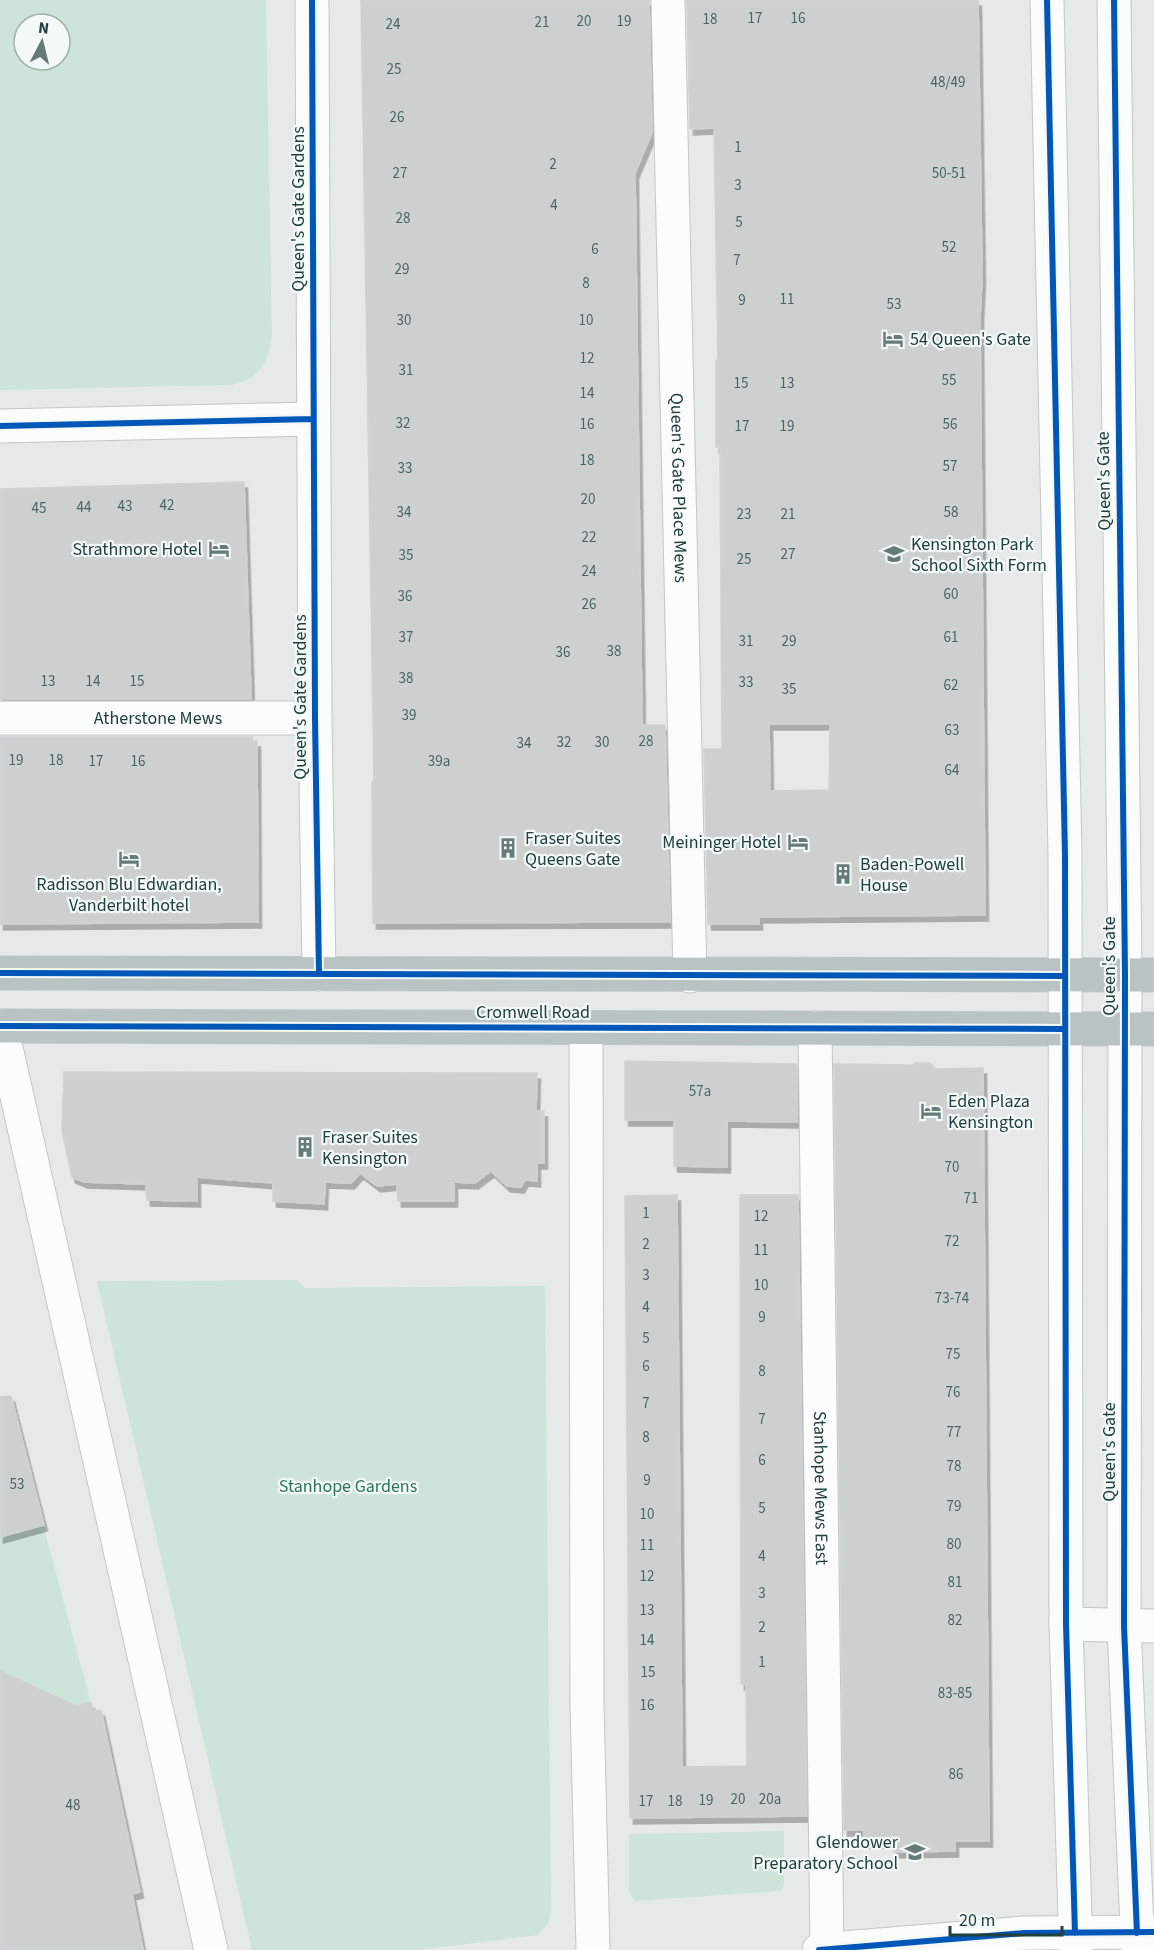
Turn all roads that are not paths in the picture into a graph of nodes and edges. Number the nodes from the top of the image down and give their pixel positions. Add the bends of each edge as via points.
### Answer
1 (312, 0) edge
2 (668, 0) edge
3 (1047, 0) edge
4 (1114, 0) edge
5 (314, 419) junction
6 (0, 426) edge
7 (0, 718) edge
8 (315, 718) junction
9 (0, 973) edge
10 (319, 974) junction
11 (1139, 975) edge
12 (690, 976) junction
13 (1065, 976) junction
14 (0, 1026) edge
15 (586, 1027) junction
16 (815, 1028) junction
17 (1065, 1029) junction
18 (1139, 1029) edge
19 (1066, 1624) junction
20 (1139, 1626) edge
21 (1143, 1938) edge
22 (1075, 1941) edge
23 (827, 1949) edge
24 (211, 1950) edge
25 (593, 1950) edge
26 (819, 1950) edge

1 - 5 street, Queen's Gate Gardens
2 - 12 street, Queen's Gate Place Mews
3 - 13 street
4 - 11 street, Queen's Gate
5 - 6 street
5 - 8 street, Queen's Gate Gardens
7 - 8 street, Atherstone Mews
8 - 10 street, Queen's Gate Gardens
9 - 10 highway, Cromwell Road
10 - 12 highway, Cromwell Road
11 - 13 highway, Cromwell Road
11 - 18 street, Queen's Gate
12 - 13 highway, Cromwell Road
13 - 17 street
14 - 15 highway, Cromwell Road
14 - 24 street
15 - 16 highway, Cromwell Road
15 - 25 street via 587,1704
16 - 17 highway, Cromwell Road
16 - 23 street, Stanhope Mews East
17 - 18 highway, Cromwell Road
17 - 19 street
18 - 20 street, Queen's Gate
19 - 20 street
19 - 22 street
20 - 21 street, Queen's Gate
21 - 22 street
22 - 23 street via 1024,1933
23 - 26 street

